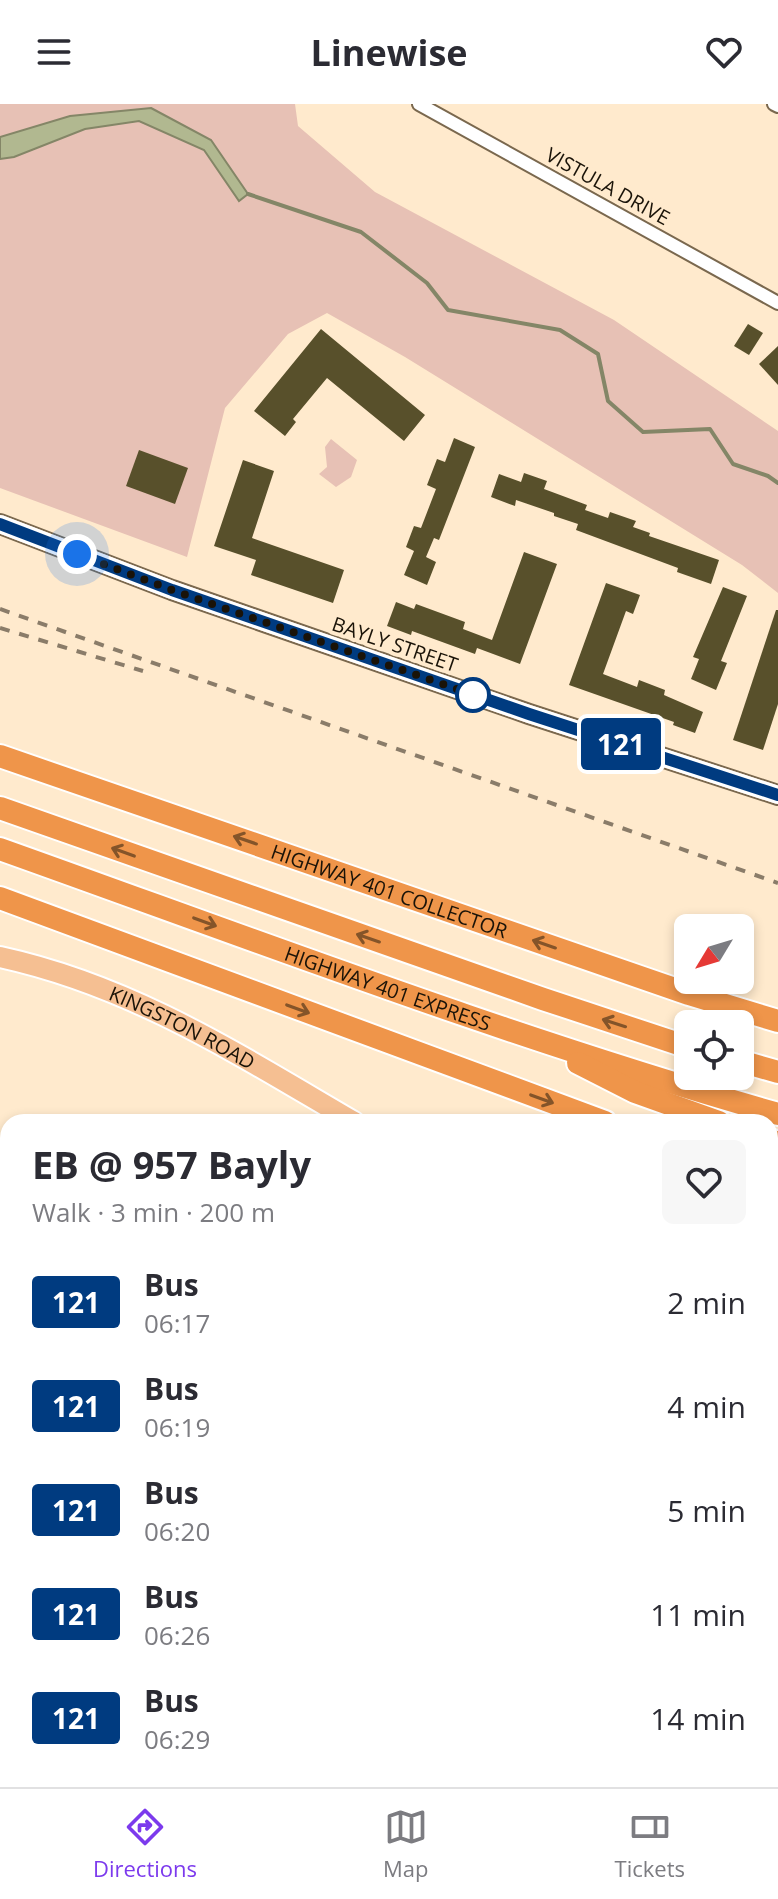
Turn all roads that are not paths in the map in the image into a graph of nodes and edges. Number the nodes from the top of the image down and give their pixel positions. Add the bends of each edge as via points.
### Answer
1 (419, 104) edge
2 (778, 303) edge
3 (0, 524) edge
4 (0, 756) edge
5 (778, 795) edge
6 (0, 808) edge
7 (0, 849) edge
8 (0, 898) edge
9 (0, 957) edge
10 (778, 1021) edge
11 (523, 1035) junction
12 (674, 1042) edge
13 (754, 1065) edge
14 (778, 1072) edge
15 (340, 1114) edge
16 (583, 1114) edge
17 (697, 1114) edge
18 (778, 1114) edge

1 - 2 street, VISTULA DRIVE
3 - 5 main road, BAYLY STREET via 501,705
10 -> 4 highway, HIGHWAY 401 COLLECTOR
12 -> 6 highway, HIGHWAY 401 EXPRESS
7 -> 11 highway, HIGHWAY 401 EXPRESS
8 -> 16 highway
9 - 15 main road, KINGSTON ROAD via 105,987 149,1007
11 - 17 highway via 635,1092
11 - 18 highway, HIGHWAY 401 EXPRESS
13 - 14 highway

